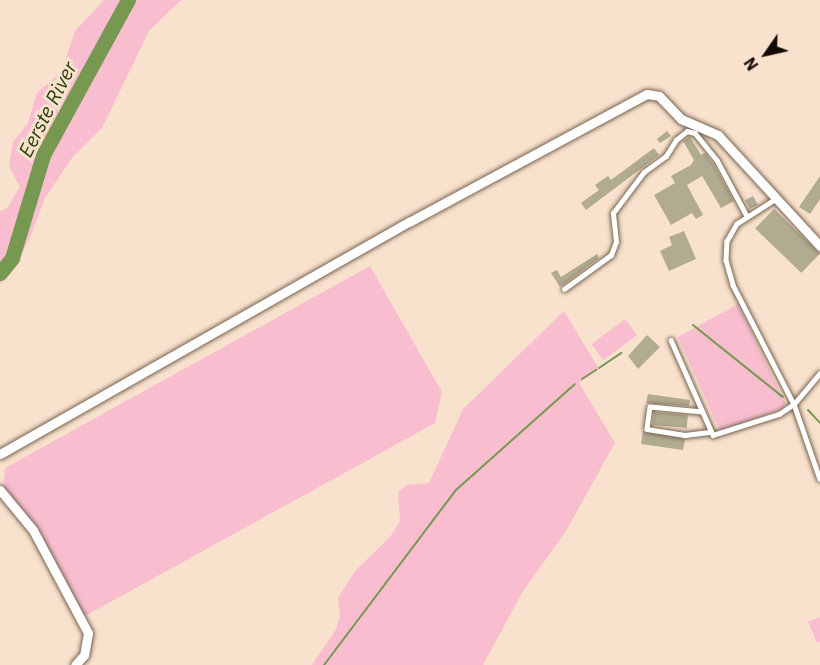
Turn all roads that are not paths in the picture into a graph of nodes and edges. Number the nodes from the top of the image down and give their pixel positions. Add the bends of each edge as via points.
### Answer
1 (776, 199) junction
2 (747, 216) junction
3 (820, 246) edge
4 (564, 289) dead end
5 (672, 340) dead end
6 (820, 373) edge
7 (794, 404) junction
8 (702, 412) junction
9 (711, 432) junction
10 (0, 454) edge
11 (820, 479) edge
12 (0, 490) edge
13 (75, 665) edge

1 - 2 lane
1 - 3 street
1 - 10 street via 718,135 681,119 659,96 647,94 420,216
2 - 4 lane via 717,160 687,131 666,156 644,172 618,205 612,217 616,242 606,261
2 - 7 lane via 730,235 726,260 733,285
5 - 8 lane
6 - 7 lane
7 - 9 lane via 746,426 718,435
7 - 11 lane
8 - 9 lane
8 - 9 lane via 650,407 647,429 685,435
12 - 13 street via 33,530 88,633 84,655

